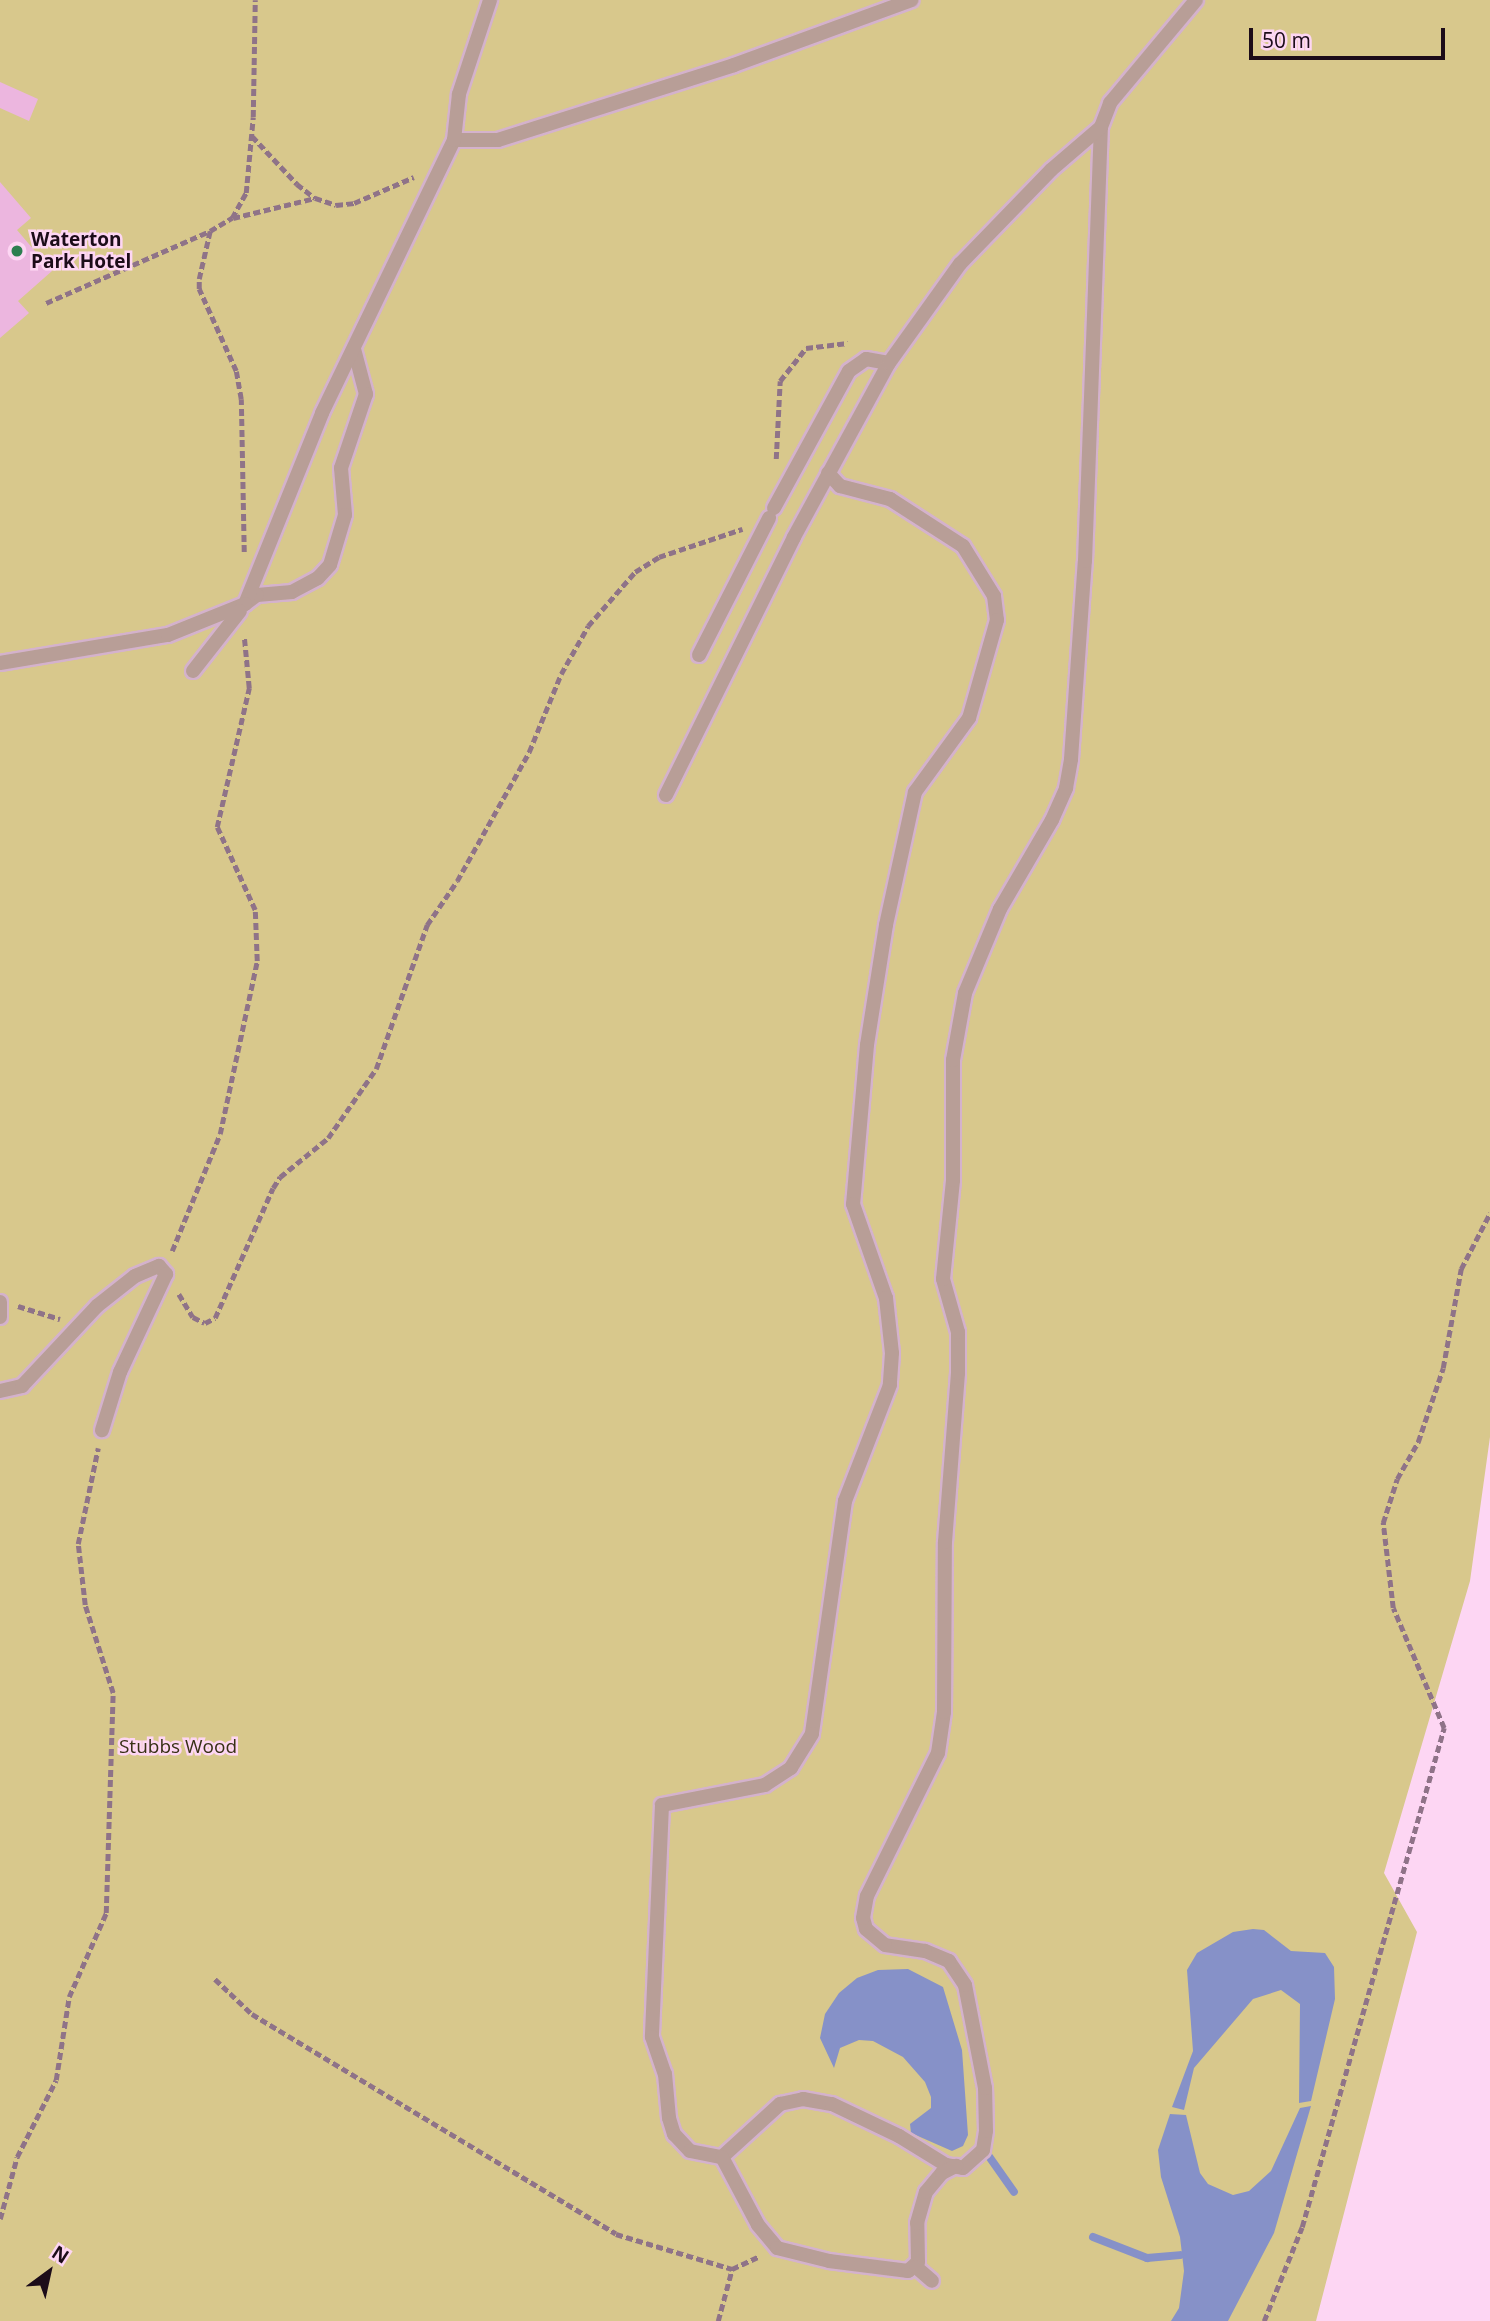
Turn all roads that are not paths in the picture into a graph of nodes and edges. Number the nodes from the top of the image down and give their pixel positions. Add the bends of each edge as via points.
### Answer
1 (490, 0) edge
2 (912, 0) edge
3 (1196, 0) edge
4 (1101, 127) junction
5 (454, 140) junction
6 (354, 349) junction
7 (889, 363) junction
8 (828, 473) junction
9 (245, 604) junction
10 (699, 655) dead end
11 (0, 663) edge
12 (193, 671) dead end
13 (666, 795) dead end
14 (6, 1303) edge
15 (0, 1317) edge
16 (0, 1391) edge
17 (102, 1430) road end
18 (722, 2157) junction
19 (956, 2166) junction
20 (915, 2267) junction
21 (932, 2281) dead end

1 - 5 lane via 459,94
2 - 5 lane via 759,57 498,140
3 - 4 lane via 1110,103
4 - 7 lane via 1041,180 960,264
4 - 19 lane via 1086,533 1071,759 1066,788 1000,909 958,1023 953,1060 953,1180 943,1279 958,1332 945,1542 944,1712 938,1753 867,1896 863,1919 866,1929 885,1945 925,1951 949,1961 965,1985 985,2088 986,2132 977,2157 963,2168
5 - 6 lane
6 - 9 lane via 322,414
6 - 9 lane via 366,394 341,468 345,515 330,565 318,578 292,592 257,595
7 - 8 lane
7 - 10 lane via 866,359 849,371
8 - 13 lane
8 - 18 lane via 840,486 890,499 963,546 994,596 997,620 969,718 915,792 886,925 867,1045 853,1204 886,1298 890,1385 845,1502 813,1734 791,1768 765,1784 662,1805 652,2038 665,2074 674,2134 690,2151
9 - 11 lane via 218,619 169,635
9 - 12 lane
14 - 15 lane
16 - 17 lane via 22,1386 78,1325 147,1268 159,1266 166,1274 125,1361
18 - 19 lane via 780,2104 803,2099 832,2104
18 - 20 lane via 758,2225 777,2248 892,2270
19 - 20 lane via 933,2181 920,2208
20 - 21 lane

